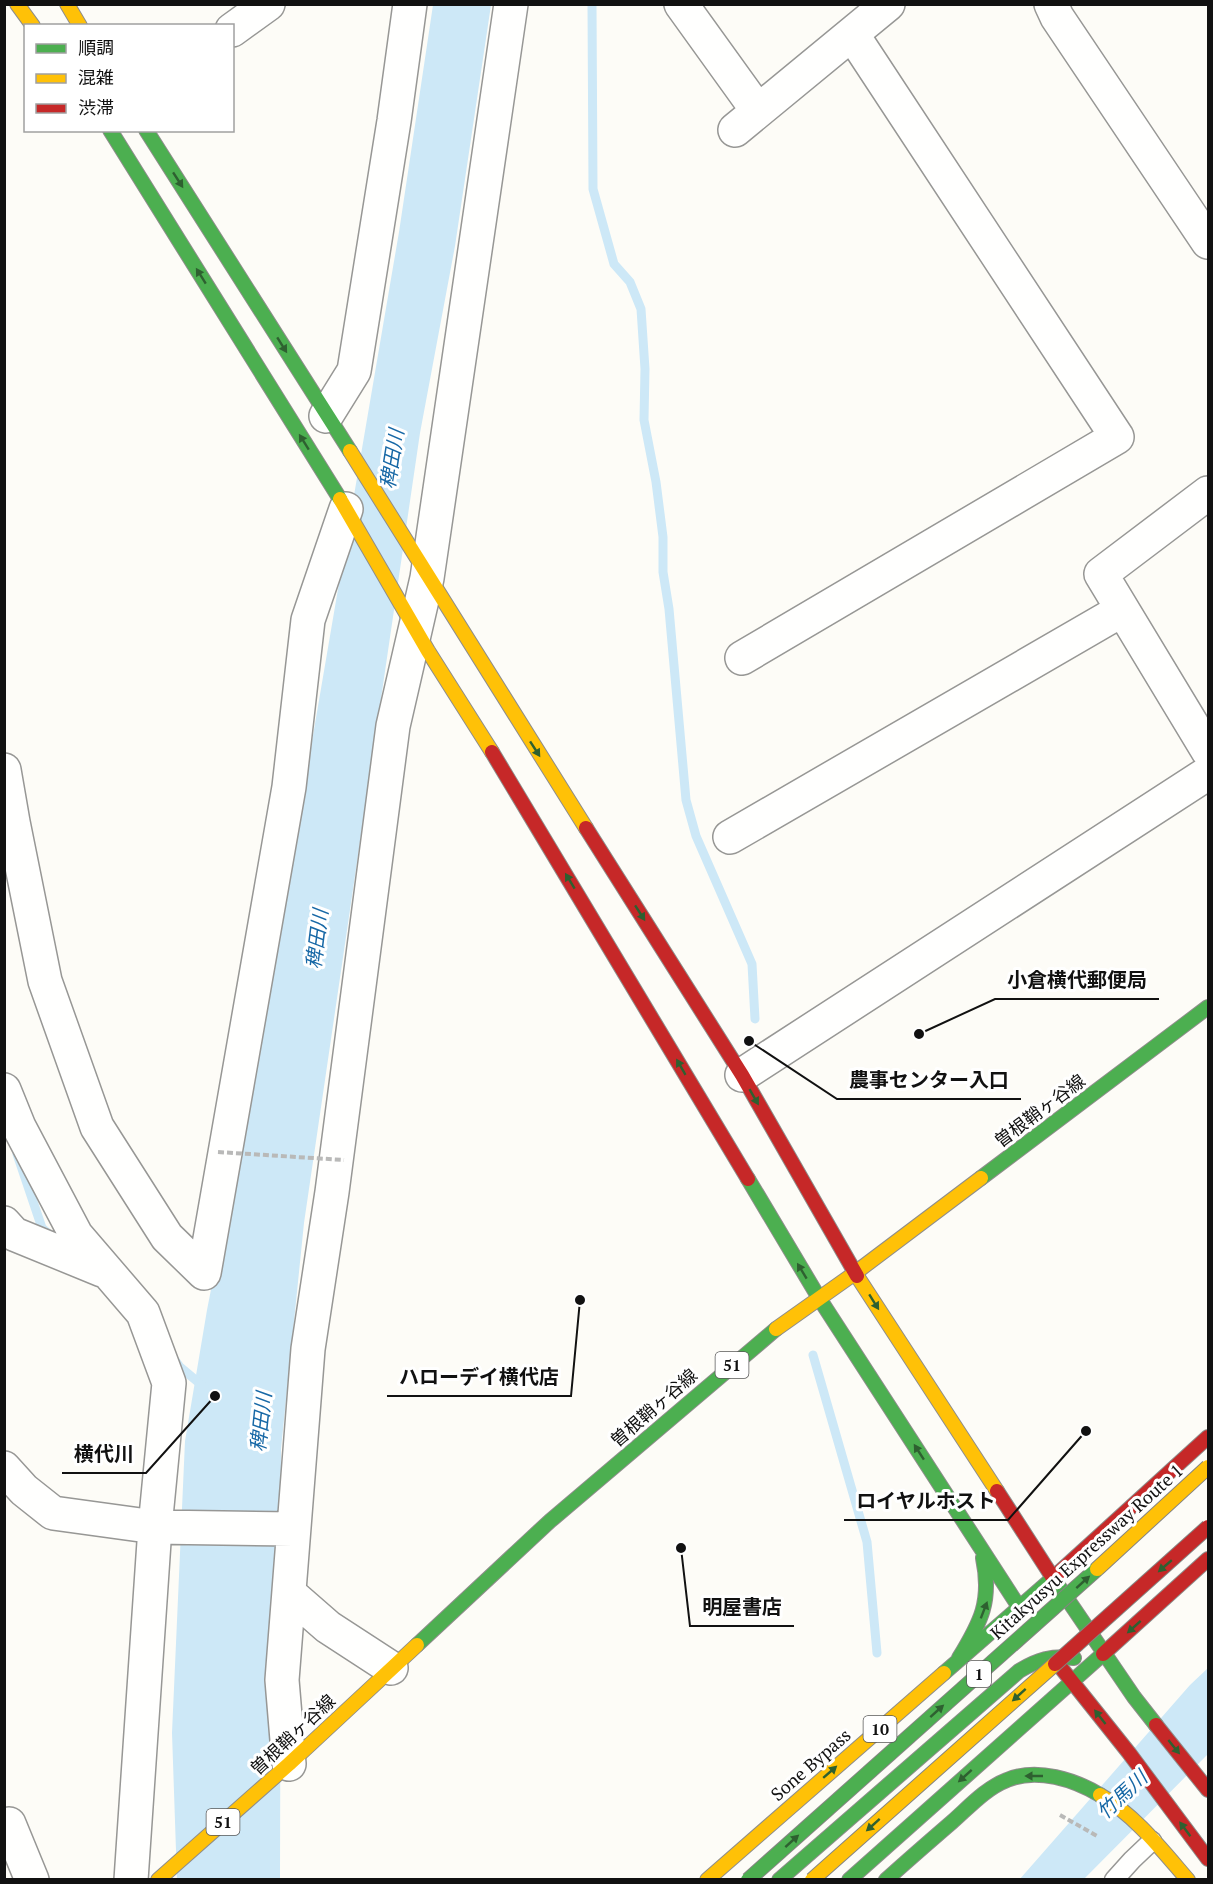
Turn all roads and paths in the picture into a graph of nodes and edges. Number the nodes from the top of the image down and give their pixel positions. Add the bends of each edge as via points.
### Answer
1 (16, 4) edge
2 (67, 4) edge
3 (268, 4) edge
4 (410, 4) edge
5 (511, 4) edge
6 (681, 4) edge
7 (1051, 4) edge
8 (882, 6) edge
9 (31, 24) edge
10 (79, 24) edge
11 (234, 29) edge
12 (852, 34) junction
13 (111, 132) edge
14 (147, 132) edge
15 (1209, 242) edge
16 (326, 416) junction
17 (1209, 493) edge
18 (340, 500) junction
19 (427, 578) junction
20 (1122, 610) junction
21 (415, 629) junction
22 (742, 658) dead end
23 (1209, 751) edge
24 (4, 770) edge
25 (1209, 773) edge
26 (730, 837) dead end
27 (1209, 1007) edge
28 (742, 1075) junction
29 (4, 1090) edge
30 (218, 1152) dead end
31 (344, 1160) dead end
32 (4, 1223) edge
33 (108, 1273) junction
34 (855, 1273) junction
35 (819, 1298) junction
36 (1209, 1437) edge
37 (1209, 1467) edge
38 (4, 1468) edge
39 (162, 1527) junction
40 (1209, 1527) edge
41 (293, 1529) junction
42 (980, 1546) junction
43 (1209, 1559) edge
44 (1053, 1578) junction
45 (288, 1593) junction
46 (1019, 1607) junction
47 (1045, 1646) junction
48 (1099, 1659) junction
49 (957, 1662) junction
50 (391, 1668) junction
51 (1072, 1681) junction
52 (289, 1764) junction
53 (1205, 1785) edge
54 (1061, 1816) dead end
55 (4, 1827) edge
56 (1103, 1839) dead end
57 (1152, 1841) junction
58 (1209, 1859) edge
59 (32, 1880) edge
60 (131, 1880) edge
61 (158, 1880) edge
62 (707, 1880) edge
63 (748, 1880) edge
64 (779, 1880) edge
65 (812, 1880) edge
66 (849, 1880) edge
67 (886, 1880) edge
68 (1114, 1880) edge
69 (1188, 1880) edge

1 - 9 main road
2 - 10 main road
3 - 11 street
4 - 16 street via 354,371
5 - 19 street
6 - 12 street via 746,120
7 - 15 street
8 - 12 street
12 - 22 street via 1117,437
18 -> 13 main road
14 -> 16 main road
16 - 19 main road
17 - 20 street via 1101,574
18 - 21 main road
18 - 24 street via 308,620 289,787 204,1273 167,1238 97,1127 45,981
19 - 21 street
19 -> 28 main road
20 - 23 street
20 - 26 street
35 -> 21 main road
21 - 41 street via 393,726 308,1349
25 - 28 street
27 - 34 main road, 曽根鞘ヶ谷線 / 51
28 -> 34 main road
29 - 33 street via 19,1127 76,1235
30 - 31 path, bridge
32 - 33 street via 14,1234
33 - 39 street via 143,1313 169,1383
34 - 35 main road, 曽根鞘ヶ谷線 / 51
34 -> 44 main road
42 -> 35 main road
35 - 50 main road, 曽根鞘ヶ谷線 / 51 via 771,1332 550,1521
36 - 44 main road, Sone Bypass
63 -> 37 main road, Kitakyusyu Expressway Route 1 / 1, bridge
38 - 39 street via 53,1513
39 - 41 street
39 - 60 street
40 -> 65 main road, 1, bridge
41 - 45 street
42 - 46 main road
49 -> 42 main road via 989,1598
43 -> 48 main road
44 - 46 main road, Sone Bypass / 10
44 - 48 main road
45 - 50 street via 328,1628
45 - 52 street via 282,1680
46 - 47 main road
46 - 49 main road, Sone Bypass / 10
47 - 48 main road via 1072,1657
47 - 51 main road
47 - 64 main road, 10 via 1033,1662
48 - 51 main road
48 -> 53 main road
62 -> 49 main road, Sone Bypass / 10
50 - 52 main road, 曽根鞘ヶ谷線 / 51
58 -> 51 main road
51 -> 66 main road
52 - 61 main road, 曽根鞘ヶ谷線 / 51
54 - 56 path
55 - 59 street via 9,1824
57 -> 67 main road via 1120,1809 1090,1788 1050,1776 1028,1775 1007,1780 980,1797
57 - 68 lane
57 - 69 main road

